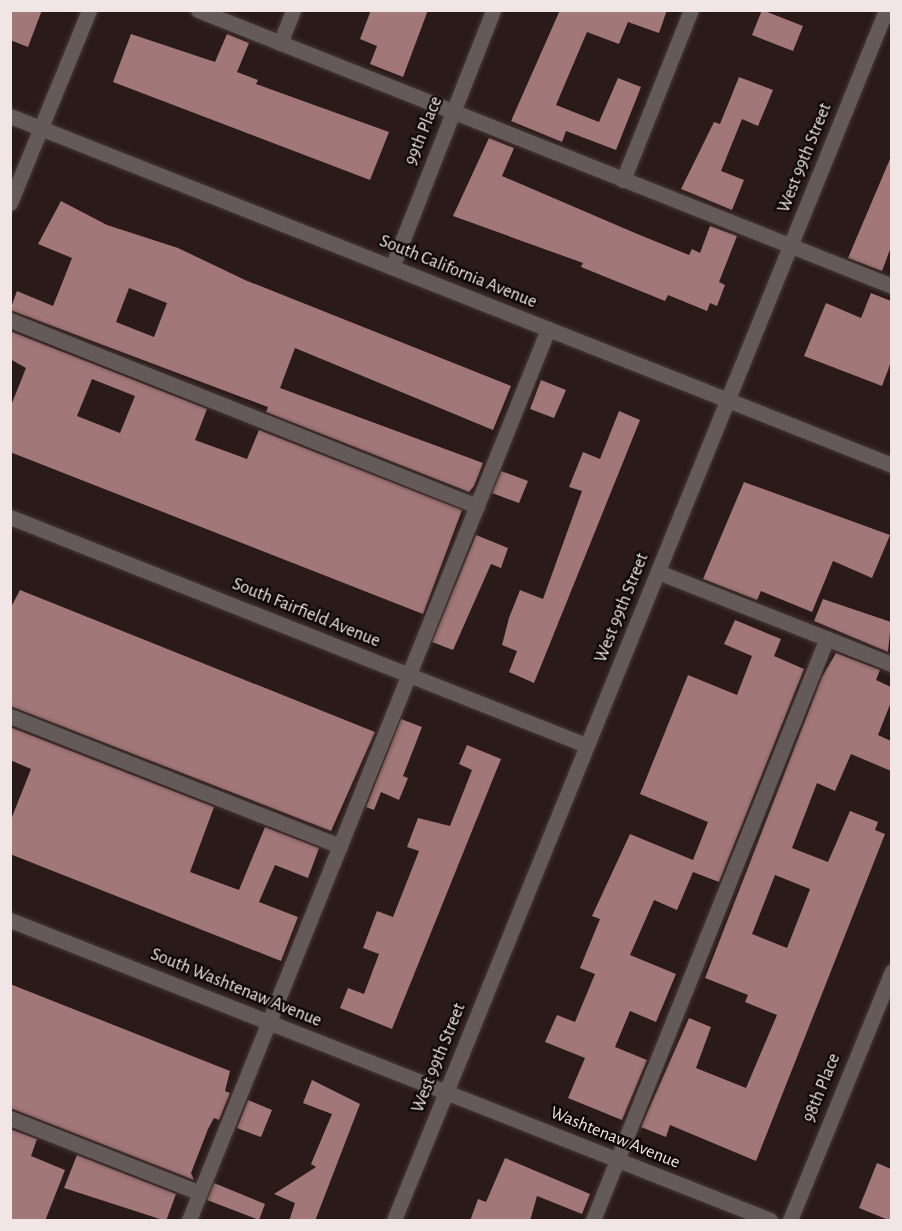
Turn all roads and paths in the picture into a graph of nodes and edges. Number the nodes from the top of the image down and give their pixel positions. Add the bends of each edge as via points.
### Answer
1 (89, 10) edge
2 (198, 10) edge
3 (293, 10) edge
4 (493, 10) edge
5 (691, 10) edge
6 (886, 10) edge
7 (280, 43) junction
8 (453, 112) junction
9 (10, 116) edge
10 (41, 128) junction
11 (623, 180) junction
12 (10, 203) edge
13 (790, 246) junction
14 (392, 267) junction
15 (891, 286) edge
16 (10, 320) edge
17 (549, 329) junction
18 (729, 400) junction
19 (891, 465) edge
20 (477, 506) junction
21 (10, 517) edge
22 (658, 572) junction
23 (827, 638) junction
24 (891, 664) edge
25 (409, 675) junction
26 (10, 716) edge
27 (586, 745) junction
28 (340, 846) junction
29 (10, 920) edge
30 (891, 971) edge
31 (269, 1022) junction
32 (446, 1092) junction
33 (10, 1118) edge
34 (617, 1160) junction
35 (200, 1193) junction
36 (189, 1221) edge
37 (394, 1221) edge
38 (593, 1221) edge
39 (770, 1221) edge
40 (790, 1221) edge

1 - 10 street
2 - 7 street
3 - 7 street
4 - 8 street, 99th Place
5 - 11 street
6 - 13 street, West 99th Street
7 - 8 street
8 - 11 street
8 - 14 street, 99th Place
9 - 10 street, South California Avenue
10 - 12 street
10 - 14 street, South California Avenue
11 - 13 street
13 - 15 street
13 - 18 street, West 99th Street
14 - 17 street, South California Avenue
16 - 20 street
17 - 18 street, South California Avenue
17 - 20 street
18 - 19 street, South California Avenue
18 - 22 street, West 99th Street
20 - 25 street
21 - 25 street, South Fairfield Avenue
22 - 23 street
22 - 27 street, West 99th Street
23 - 24 street
23 - 34 street
25 - 27 street, South Fairfield Avenue
25 - 28 street
26 - 28 street
27 - 32 street, West 99th Street
28 - 31 street
29 - 31 street, South Washtenaw Avenue
30 - 40 street, 98th Place
31 - 32 street, South Washtenaw Avenue
31 - 35 street
32 - 34 street, Washtenaw Avenue
32 - 37 street, West 99th Street
33 - 35 street
34 - 38 street
34 - 39 street, Washtenaw Avenue
35 - 36 street

